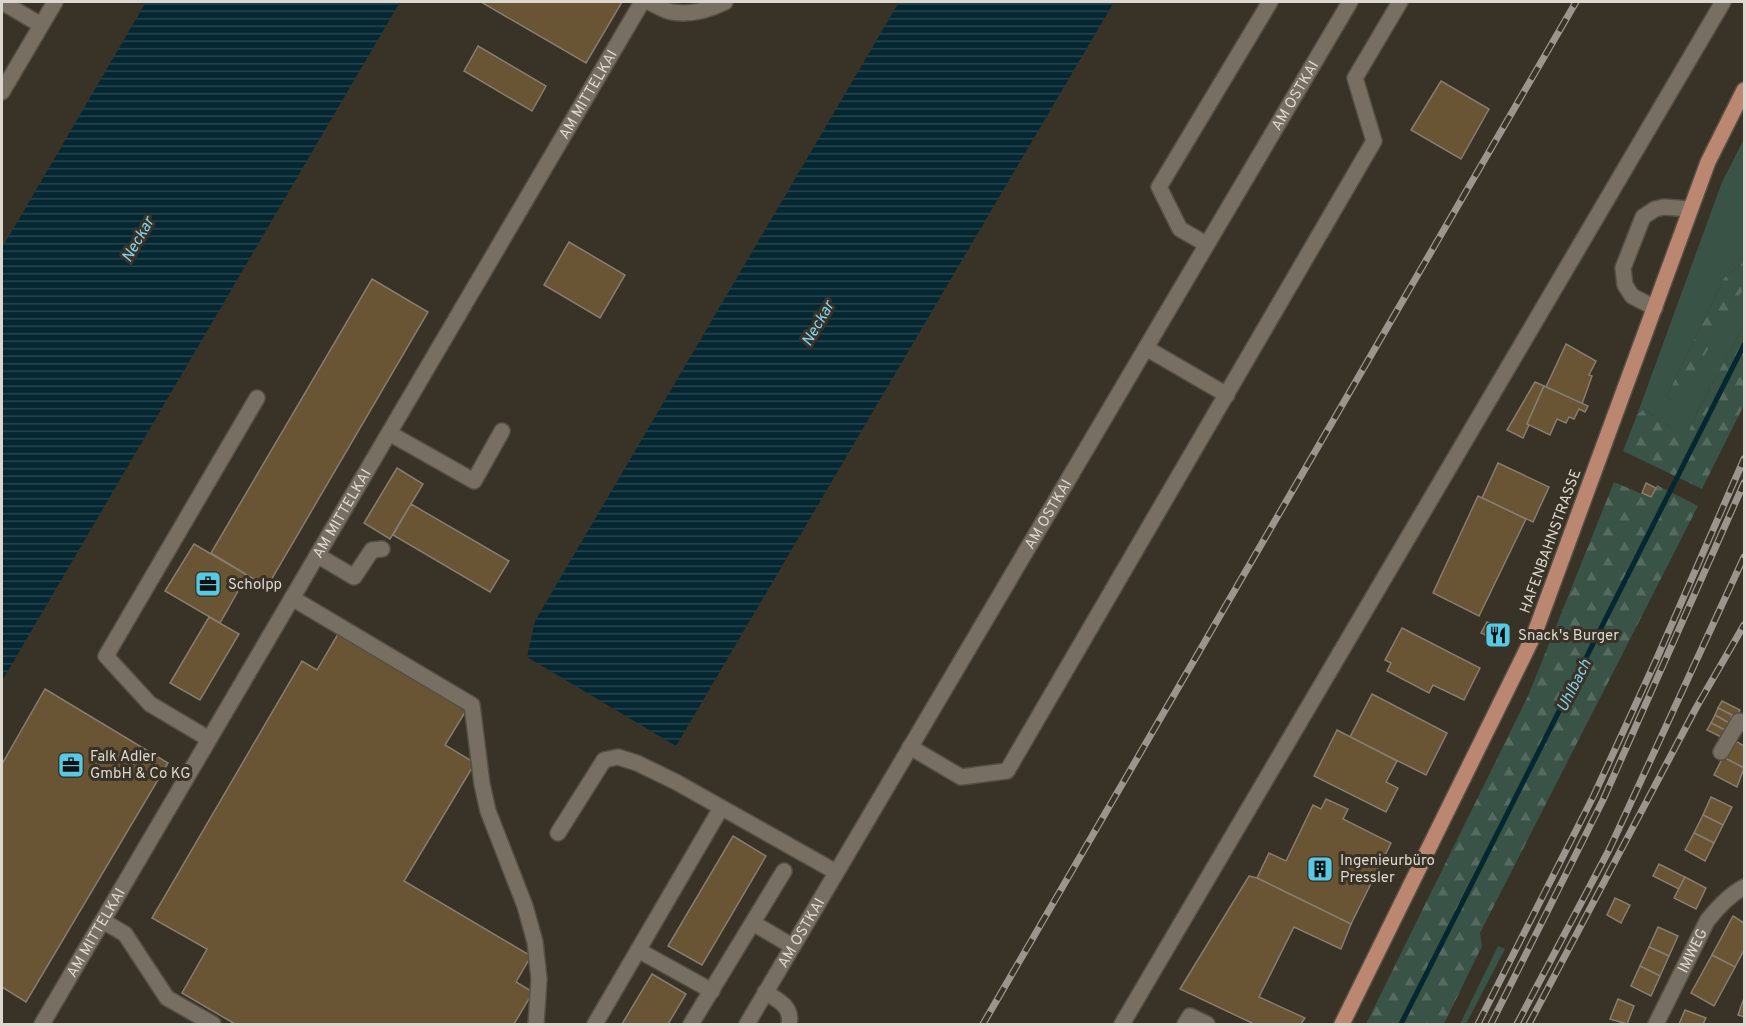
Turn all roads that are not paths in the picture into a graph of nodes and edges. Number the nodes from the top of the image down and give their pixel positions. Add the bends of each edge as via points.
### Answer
1 (2, 2) edge
2 (55, 2) edge
3 (642, 2) edge
4 (650, 2) edge
5 (725, 2) edge
6 (1270, 2) edge
7 (1350, 2) edge
8 (1400, 2) edge
9 (1723, 2) edge
10 (41, 25) junction
11 (1744, 90) edge
12 (2, 92) edge
13 (1690, 209) junction
14 (1206, 244) junction
15 (1655, 308) junction
16 (1146, 348) junction
17 (1227, 395) junction
18 (257, 398) dead end
19 (502, 431) dead end
20 (389, 433) junction
21 (382, 549) dead end
22 (317, 555) junction
23 (292, 598) junction
24 (1744, 724) edge
25 (209, 739) junction
26 (910, 747) junction
27 (1721, 752) dead end
28 (721, 807) junction
29 (558, 833) dead end
30 (784, 871) dead end
31 (836, 872) junction
32 (1744, 886) edge
33 (103, 921) junction
34 (753, 923) junction
35 (792, 946) junction
36 (638, 950) junction
37 (712, 991) junction
38 (765, 992) junction
39 (42, 1024) edge
40 (213, 1024) edge
41 (536, 1024) edge
42 (595, 1024) edge
43 (691, 1024) edge
44 (747, 1024) edge
45 (789, 1024) edge
46 (1122, 1024) edge
47 (1185, 1024) edge
48 (1207, 1024) edge
49 (1342, 1024) edge
50 (1656, 1024) edge

1 - 10 street
2 - 10 street
3 - 20 street, AM MITTELKAI
4 - 5 street via 670,12 691,12
6 - 14 street via 1159,187 1180,229
7 - 14 street, AM OSTKAI
8 - 17 street via 1355,78 1374,141
9 - 46 street
10 - 12 street
11 - 13 main road, HAFENBAHNSTRASSE via 1708,162
13 - 15 main road, HAFENBAHNSTRASSE
13 - 15 street via 1664,207 1643,217 1623,268 1625,285 1632,296
14 - 16 street, AM OSTKAI
15 - 49 main road, HAFENBAHNSTRASSE via 1534,635
16 - 17 street
16 - 26 street, AM OSTKAI
17 - 26 street via 1007,771 961,777
18 - 25 street via 106,656 150,704
19 - 20 street via 474,481
20 - 22 street, AM MITTELKAI
21 - 22 street via 372,550 354,577
22 - 23 street, AM MITTELKAI
23 - 25 street, AM MITTELKAI
23 - 41 street via 472,705 489,811 535,942
24 - 27 street via 1739,721
25 - 33 street, AM MITTELKAI
26 - 31 street, AM OSTKAI
28 - 29 street via 656,772 618,757 604,760
28 - 31 street
28 - 36 street
30 - 34 street
31 - 35 street, AM OSTKAI
32 - 50 street, IMWEG via 1707,921
33 - 39 street, AM MITTELKAI
33 - 40 street via 125,934 167,998
34 - 35 street
34 - 37 street
35 - 38 street, AM OSTKAI
36 - 37 street
36 - 42 street
37 - 43 street
38 - 44 street, AM OSTKAI
38 - 45 street via 787,1008
47 - 48 street via 1190,1016

